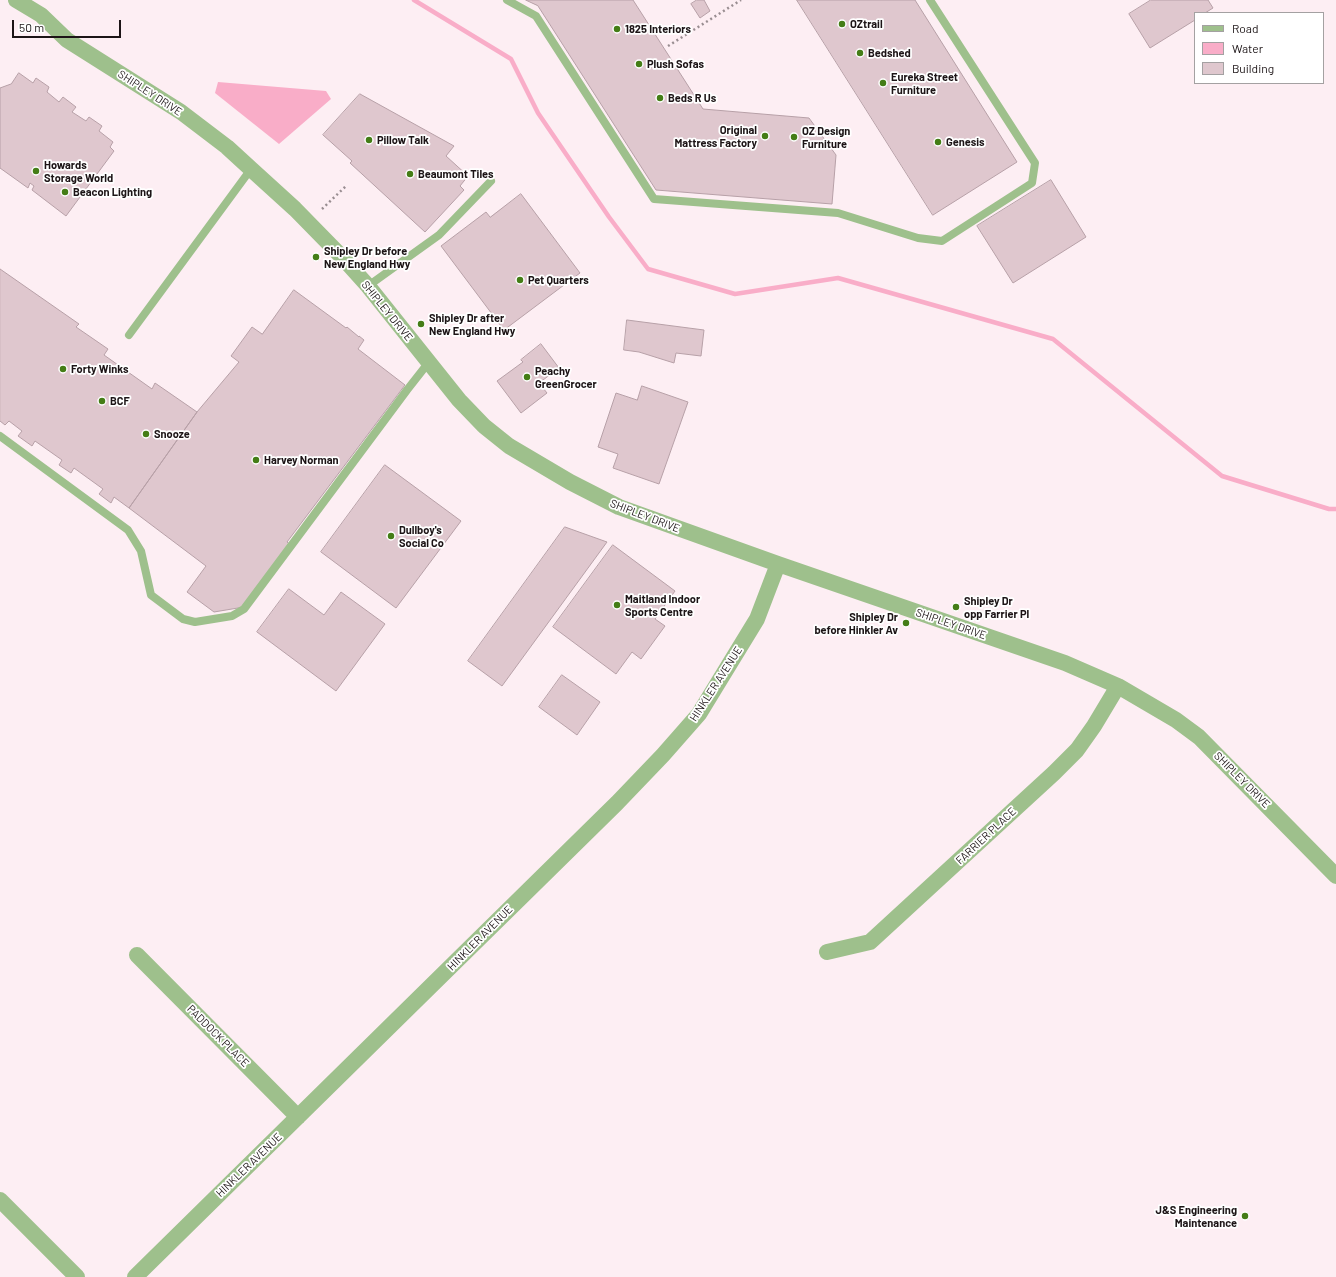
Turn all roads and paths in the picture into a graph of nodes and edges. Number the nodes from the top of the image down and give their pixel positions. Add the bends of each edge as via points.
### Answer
1 (16, 0) edge
2 (36, 0) edge
3 (506, 0) edge
4 (741, 0) edge
5 (930, 0) edge
6 (41, 15) junction
7 (668, 46) dead end
8 (251, 169) junction
9 (491, 181) dead end
10 (346, 186) dead end
11 (322, 209) dead end
12 (368, 286) junction
13 (129, 335) dead end
14 (429, 362) junction
15 (0, 436) edge
16 (778, 564) junction
17 (1118, 686) junction
18 (1336, 876) edge
19 (827, 952) dead end
20 (137, 955) dead end
21 (298, 1117) junction
22 (0, 1200) edge
23 (76, 1277) edge
24 (135, 1277) edge

1 - 6 street, SHIPLEY DRIVE
2 - 6 street, SHIPLEY DRIVE
3 - 5 lane via 536,16 654,199 838,213 918,238 942,241 1032,183 1035,163
4 - 7 path
6 - 8 street, SHIPLEY DRIVE via 67,40 181,112
8 - 12 street, SHIPLEY DRIVE via 295,209
8 - 13 lane
9 - 12 lane via 438,235
10 - 11 path
12 - 14 street, SHIPLEY DRIVE
14 - 15 lane via 244,609 232,616 195,622 183,619 151,595 141,551 128,530
14 - 16 street, SHIPLEY DRIVE via 484,426 509,446 570,482 619,507
16 - 17 street, SHIPLEY DRIVE via 1065,663
16 - 21 street, HINKLER AVENUE via 757,619 699,714 617,803
17 - 18 street, SHIPLEY DRIVE via 1176,720 1199,737
17 - 19 street, FARRIER PLACE via 1094,726 1049,778 881,932 870,942
20 - 21 street, PADDOCK PLACE
21 - 24 street, HINKLER AVENUE
22 - 23 street

